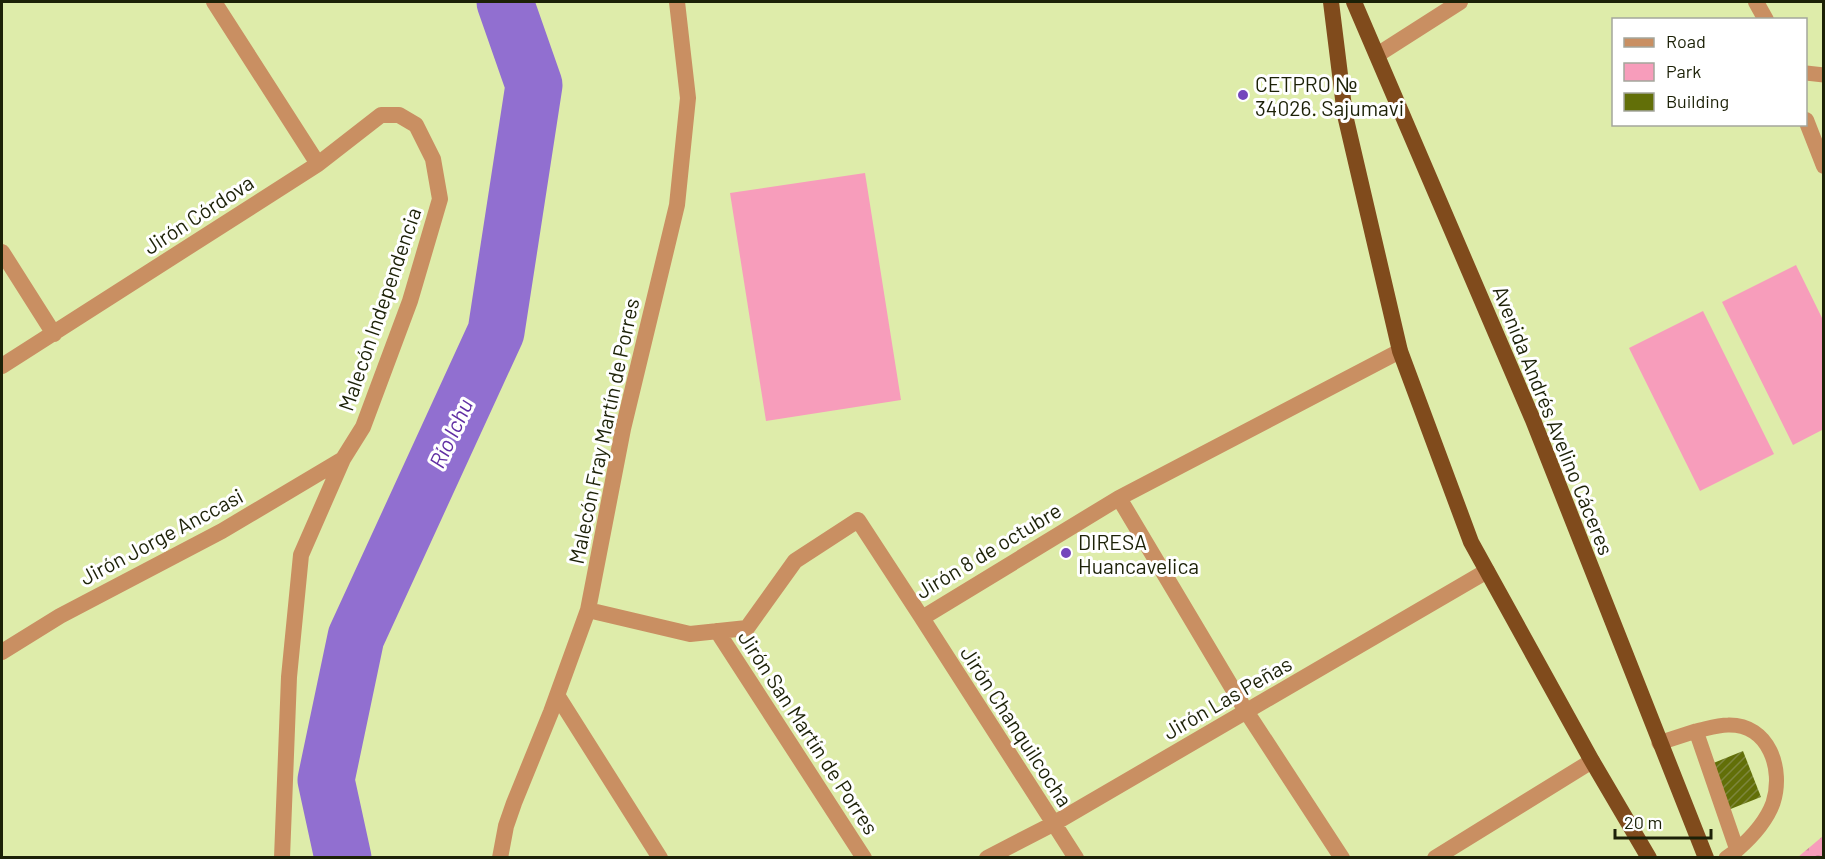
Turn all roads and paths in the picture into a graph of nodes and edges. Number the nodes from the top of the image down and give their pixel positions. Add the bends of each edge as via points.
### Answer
1 (214, 2) edge
2 (677, 2) edge
3 (1331, 2) edge
4 (1354, 2) edge
5 (1460, 2) edge
6 (1756, 2) edge
7 (1765, 18) edge
8 (1377, 55) junction
9 (1807, 73) edge
10 (1824, 75) edge
11 (1807, 122) edge
12 (417, 125) joint
13 (318, 164) junction
14 (1824, 165) edge
15 (2, 252) edge
16 (54, 334) junction
17 (1400, 351) junction
18 (2, 366) edge
19 (343, 459) junction
20 (1119, 498) junction
21 (1487, 571) junction
22 (588, 610) junction
23 (922, 618) junction
24 (717, 631) junction
25 (2, 652) edge
26 (557, 695) junction
27 (1246, 711) junction
28 (1696, 731) junction
29 (1659, 743) junction
30 (1592, 761) junction
31 (1053, 824) junction
32 (1732, 854) edge
33 (282, 858) edge
34 (500, 858) edge
35 (660, 858) edge
36 (864, 858) edge
37 (987, 858) edge
38 (1076, 858) edge
39 (1342, 858) edge
40 (1435, 858) edge
41 (1649, 858) edge
42 (1706, 858) edge

1 - 13 street
2 - 22 street, Malecón Fray Martín de Porres via 688,98 677,204 623,429
3 - 17 highway via 1345,115
4 - 8 highway, Avenida Andrés Avelino Cáceres
5 - 8 street
6 - 7 street
8 - 29 highway, Avenida Andrés Avelino Cáceres via 1533,420
9 - 10 lane
11 - 14 street
12 - 13 street, Jirón Córdova via 399,115 381,115
12 - 19 street, Malecón Independencia via 433,159 440,199 406,312 363,427
13 - 16 street, Jirón Córdova
15 - 16 street
16 - 18 street, Jirón Córdova
17 - 20 street, Jirón 8 de octubre
17 - 21 highway via 1471,542
19 - 25 street, Jirón Jorge Anccasi via 222,531 60,616
19 - 33 street, Malecón Independencia via 301,555 289,677
20 - 23 street, Jirón 8 de octubre
20 - 27 street
21 - 27 street, Jirón Las Peñas
21 - 30 highway
22 - 24 street, Jirón 8 de octubre via 690,634
22 - 26 street, Malecón Fray Martín de Porres
23 - 24 street, Jirón 8 de octubre via 858,520 795,561 747,628
23 - 31 street, Jirón Chanquilcocha
24 - 36 street, Jirón San Martín de Porres
26 - 34 street, Malecón Fray Martín de Porres via 506,826
26 - 35 street
27 - 31 street, Jirón Las Peñas
27 - 39 street
28 - 29 lane
28 - 32 lane
28 - 32 lane via 1728,725 1747,728 1763,740 1774,758 1778,779 1773,803 1757,831
29 - 42 highway, Avenida Andrés Avelino Cáceres
30 - 40 street
30 - 41 highway
31 - 37 street, Jirón Las Peñas
31 - 38 street, Jirón Chanquilcocha

